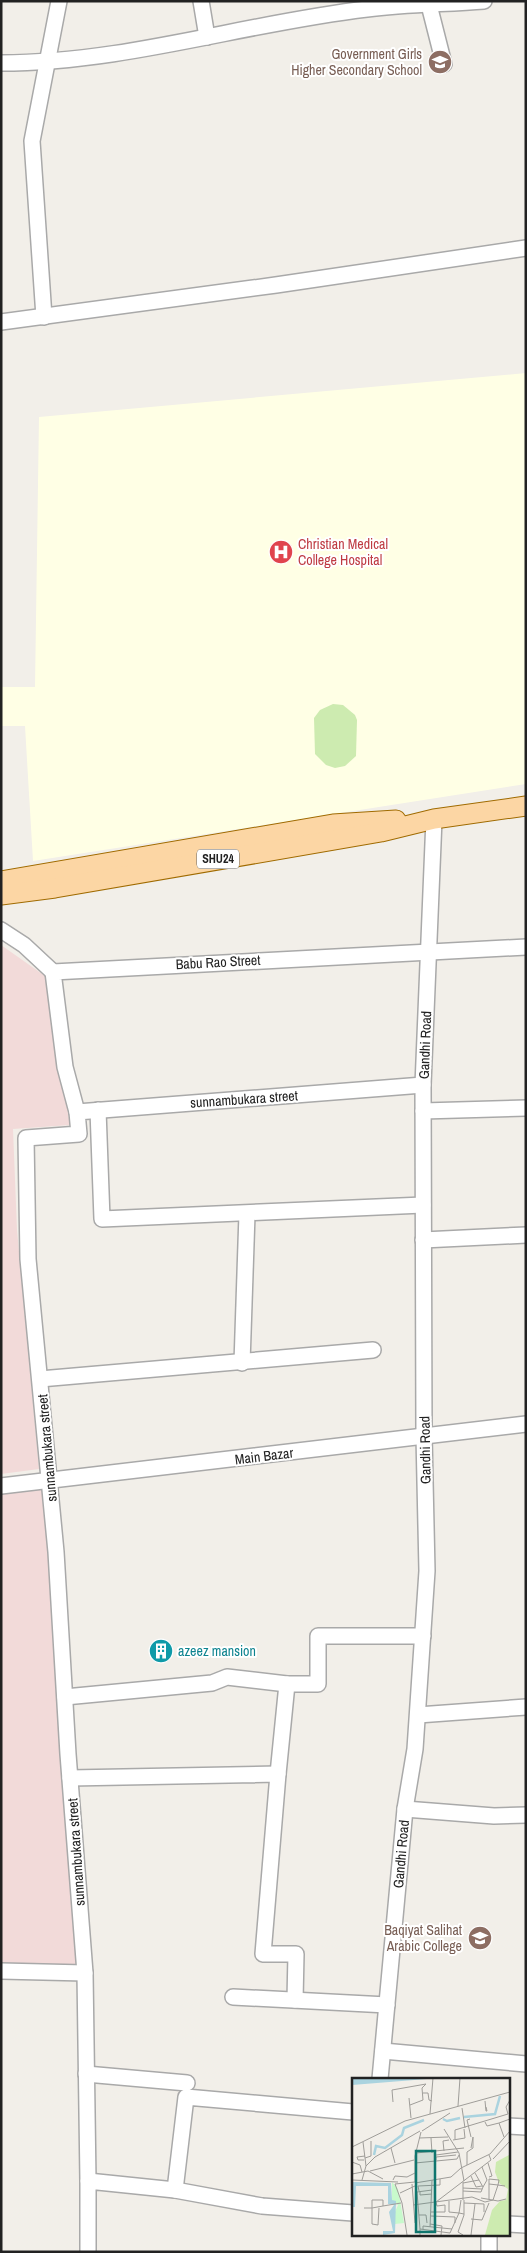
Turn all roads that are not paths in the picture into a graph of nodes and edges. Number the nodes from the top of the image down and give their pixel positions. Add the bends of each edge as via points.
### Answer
1 (59, 1) edge
2 (201, 1) edge
3 (484, 1) edge
4 (428, 3) edge
5 (206, 37) junction
6 (49, 61) junction
7 (1, 62) edge
8 (444, 64) dead end
9 (526, 248) edge
10 (44, 316) junction
11 (1, 322) edge
12 (526, 806) edge
13 (434, 819) junction
14 (3, 890) edge
15 (1, 930) edge
16 (526, 947) edge
17 (428, 951) junction
18 (53, 972) junction
19 (423, 1085) junction
20 (526, 1108) edge
21 (98, 1110) junction
22 (423, 1111) junction
23 (77, 1112) junction
24 (423, 1206) junction
25 (247, 1214) junction
26 (526, 1234) edge
27 (423, 1240) junction
28 (373, 1350) dead end
29 (242, 1363) junction
30 (40, 1379) junction
31 (526, 1424) edge
32 (424, 1436) junction
33 (50, 1481) junction
34 (1, 1486) edge
35 (423, 1636) junction
36 (287, 1684) junction
37 (65, 1697) junction
38 (526, 1707) edge
39 (418, 1715) junction
40 (278, 1774) junction
41 (70, 1778) junction
42 (405, 1809) junction
43 (526, 1815) edge
44 (1, 1971) edge
45 (85, 1973) junction
46 (233, 1997) dead end
47 (295, 2000) junction
48 (387, 2005) junction
49 (383, 2051) junction
50 (526, 2064) edge
51 (86, 2074) junction
52 (380, 2078) edge
53 (187, 2083) dead end
54 (352, 2112) edge
55 (510, 2126) edge
56 (526, 2127) edge
57 (88, 2182) junction
58 (176, 2190) junction
59 (352, 2213) edge
60 (510, 2224) edge
61 (526, 2225) edge
62 (489, 2236) edge
63 (88, 2252) edge
64 (488, 2252) edge

1 - 6 street
2 - 5 street
3 - 4 street
4 - 5 street via 368,8
4 - 8 street
5 - 6 street
6 - 7 street
6 - 10 street via 32,141
9 - 10 street
10 - 11 street
12 - 13 main road, SHU24
13 - 14 main road, SHU24 via 334,824
13 - 17 street, Gandhi Road
15 - 18 street via 24,945
16 - 17 street, Babu Rao Street
17 - 18 street, Babu Rao Street
17 - 19 street, Gandhi Road
18 - 23 street via 64,1067
19 - 21 street, sunnambukara street
19 - 22 street, Gandhi Road
20 - 22 street
21 - 23 street, sunnambukara street
21 - 25 street via 102,1219
22 - 24 street, Gandhi Road
23 - 30 street, sunnambukara street via 79,1134 26,1138 28,1259
24 - 25 street
24 - 27 street, Gandhi Road
25 - 29 street
26 - 27 street
27 - 32 street, Gandhi Road
28 - 29 street
29 - 30 street
30 - 33 street, sunnambukara street
31 - 32 street, Main Bazar
32 - 33 street, Main Bazar
32 - 35 street, Gandhi Road via 427,1571
33 - 34 street, Main Bazar
33 - 37 street, sunnambukara street
35 - 36 street via 318,1636 318,1684
35 - 39 street, Gandhi Road
36 - 37 street via 226,1677 212,1682
36 - 40 street
37 - 41 street, sunnambukara street
38 - 39 street
39 - 42 street, Gandhi Road
40 - 41 street
40 - 47 street via 263,1954 296,1954
41 - 45 street, sunnambukara street
42 - 43 street via 494,1816
42 - 48 street, Gandhi Road
44 - 45 street
45 - 51 street, sunnambukara street
46 - 47 street
47 - 48 street
48 - 49 street, Gandhi Road
49 - 50 street
49 - 52 street, Gandhi Road
51 - 53 street
51 - 57 street, sunnambukara street
54 - 58 street via 186,2097
55 - 56 street
57 - 58 street
57 - 63 street, sunnambukara street
58 - 59 street via 262,2206
60 - 61 street
62 - 64 street

